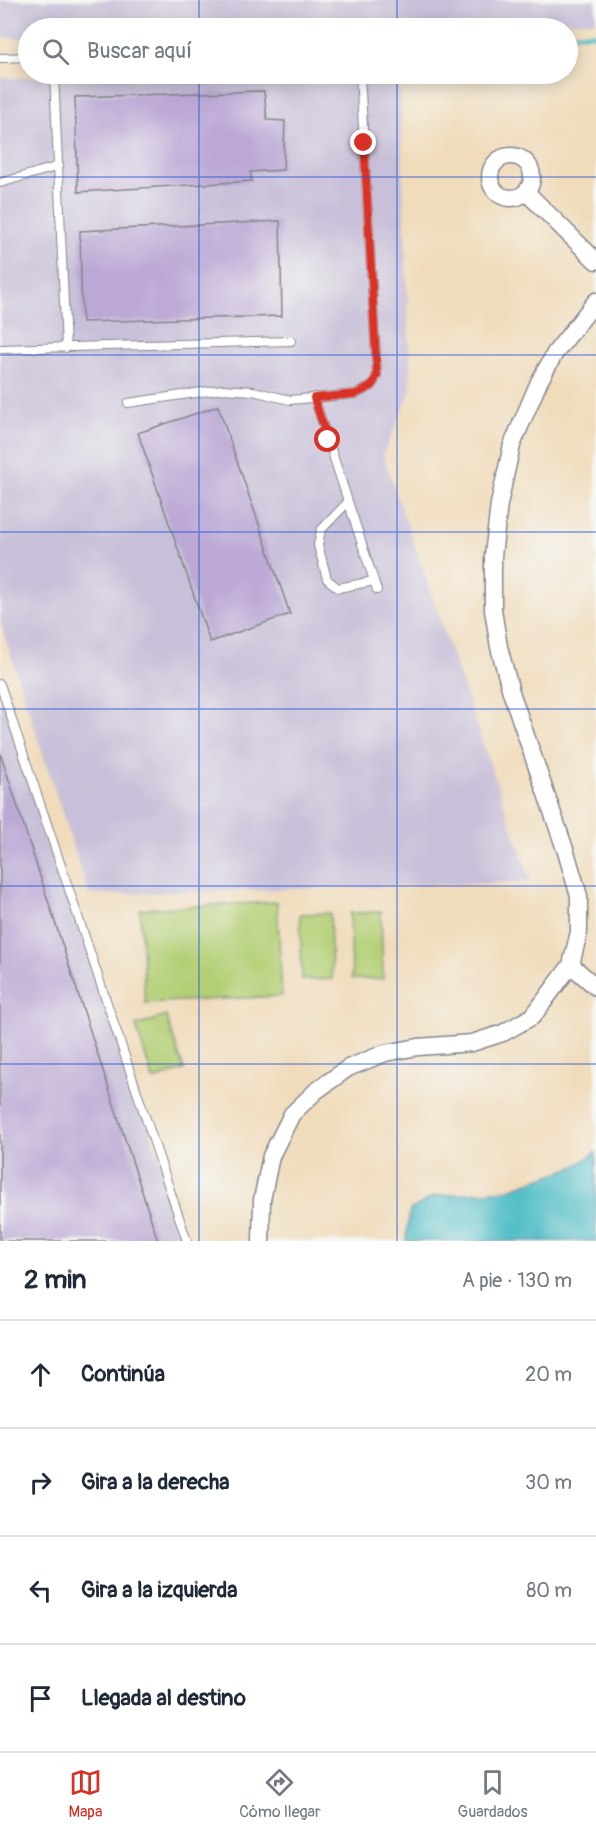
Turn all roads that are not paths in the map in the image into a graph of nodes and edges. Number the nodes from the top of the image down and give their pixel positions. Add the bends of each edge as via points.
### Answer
1 (18, 57) edge
2 (0, 58) edge
3 (55, 84) edge
4 (361, 84) edge
5 (59, 166) junction
6 (0, 183) edge
7 (526, 192) dead end
8 (596, 261) edge
9 (596, 301) edge
10 (291, 341) dead end
11 (66, 348) junction
12 (0, 349) edge
13 (314, 398) junction
14 (128, 403) dead end
15 (348, 502) junction
16 (374, 581) junction
17 (377, 590) dead end
18 (0, 684) edge
19 (571, 965) junction
20 (596, 987) edge
21 (187, 1241) edge
22 (261, 1241) edge

1 - 2 lane
3 - 5 lane
4 - 13 lane via 377,375 372,386 356,394
5 - 6 lane
5 - 11 lane
7 - 8 street
9 - 19 street via 555,353 512,445 493,556 493,610 499,647 579,896 579,932
10 - 11 lane
11 - 12 lane
13 - 14 lane via 290,400 223,389
13 - 15 lane
15 - 16 lane
15 - 16 lane via 321,530 318,545 327,579 338,588
16 - 17 lane
18 - 21 lane
19 - 20 street
19 - 22 street via 532,1016 503,1033 472,1043 386,1053 348,1068 316,1091 292,1114 271,1156 261,1200

